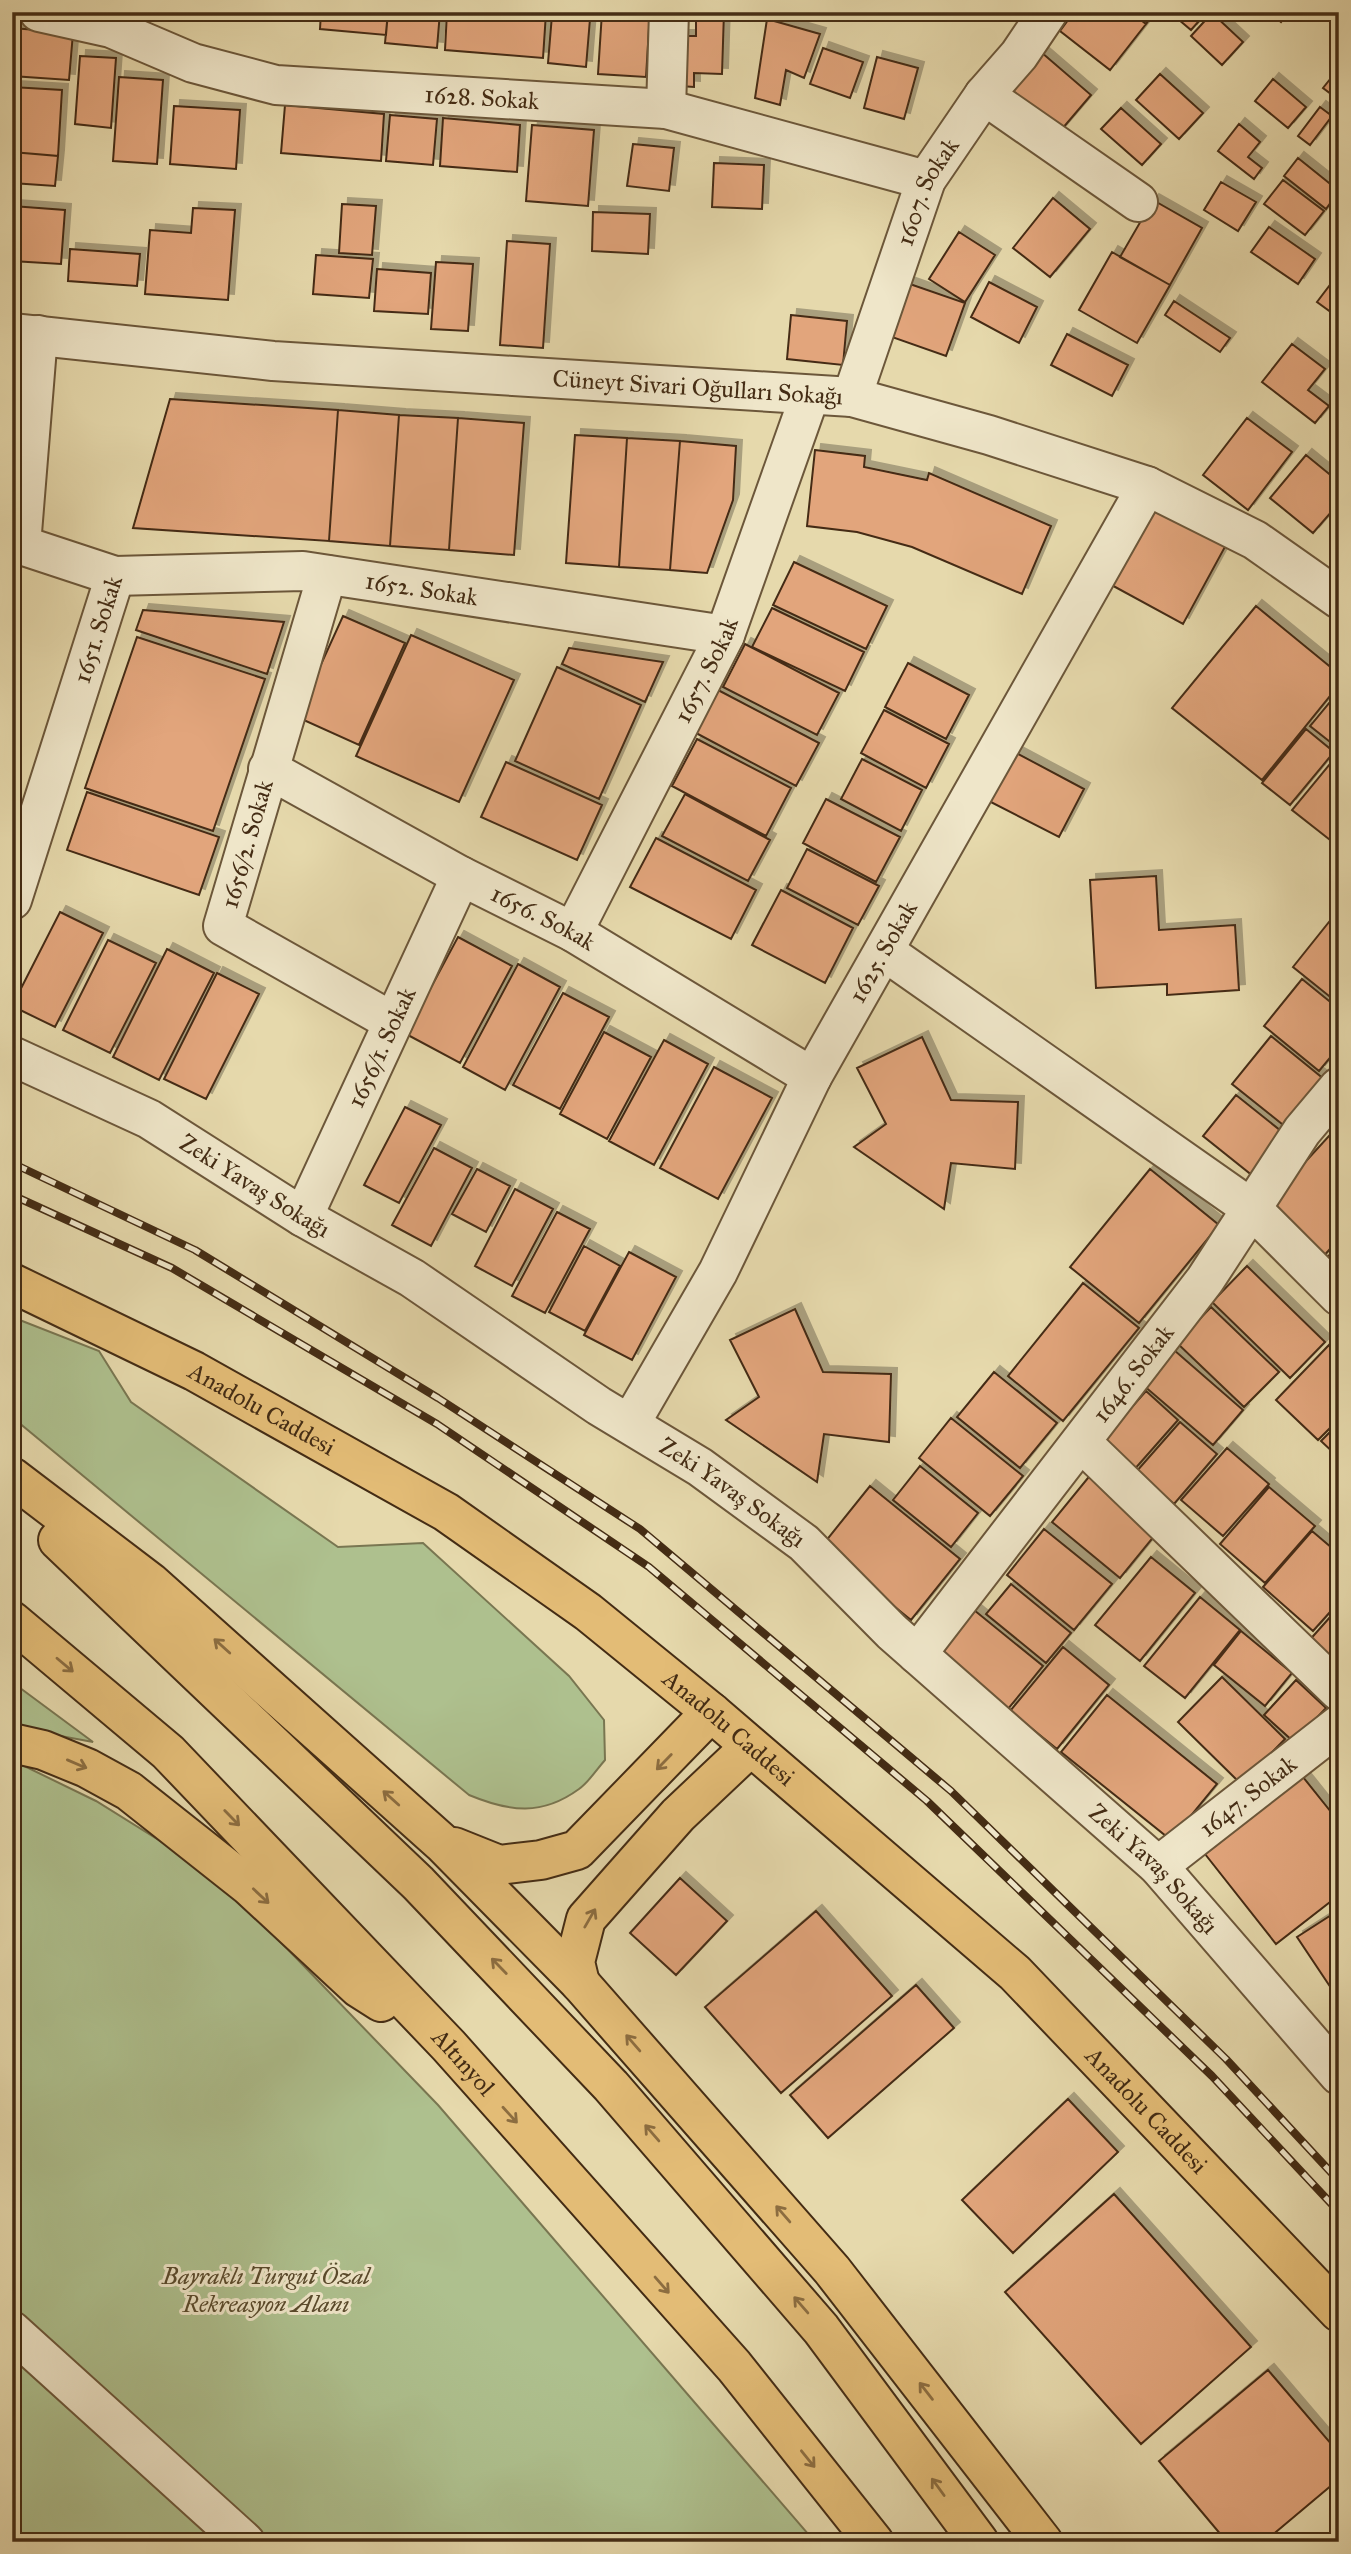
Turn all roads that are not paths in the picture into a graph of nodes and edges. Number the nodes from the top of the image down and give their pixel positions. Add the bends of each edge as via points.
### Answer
1 (39, 12) edge
2 (669, 12) edge
3 (1048, 12) edge
4 (984, 95) junction
5 (666, 109) junction
6 (926, 180) junction
7 (1138, 202) dead end
8 (25, 334) edge
9 (810, 395) junction
10 (852, 397) junction
11 (1147, 486) junction
12 (327, 575) junction
13 (115, 576) junction
14 (1339, 599) edge
15 (726, 635) junction
16 (268, 769) junction
17 (461, 877) junction
18 (12, 900) edge
19 (573, 932) junction
20 (884, 951) junction
21 (393, 1022) junction
22 (12, 1056) edge
23 (812, 1077) junction
24 (1339, 1087) edge
25 (1252, 1209) junction
26 (303, 1217) junction
27 (12, 1283) edge
28 (1339, 1296) edge
29 (630, 1424) junction
30 (1082, 1443) junction
31 (12, 1477) edge
32 (12, 1500) edge
33 (12, 1621) edge
34 (917, 1654) junction
35 (1339, 1691) edge
36 (711, 1713) junction
37 (1339, 1725) edge
38 (12, 1743) edge
39 (750, 1747) junction
40 (442, 1843) junction
41 (1158, 1866) junction
42 (580, 1983) junction
43 (449, 2046) junction
44 (1338, 2073) edge
45 (1339, 2312) edge
46 (12, 2331) edge
47 (245, 2542) edge
48 (874, 2542) edge
49 (979, 2542) edge
50 (1043, 2542) edge

1 - 5 street, 1628. Sokak via 111,28 193,63 276,85
2 - 5 street
3 - 4 street, 1607. Sokak
4 - 6 street, 1607. Sokak
4 - 7 street
5 - 6 street, 1628. Sokak
6 - 10 street, 1607. Sokak
8 - 9 street, Cüneyt Sivari Oğulları Sokağı via 273,361
8 - 13 street, 1651. Sokak via 21,545
9 - 10 street, Cüneyt Sivari Oğulları Sokağı
9 - 15 street, 1657. Sokak
10 - 11 street, Cüneyt Sivari Oğulları Sokağı
11 - 14 street, Cüneyt Sivari Oğulları Sokağı via 1255,540
11 - 20 street, 1625. Sokak
12 - 13 street, 1652. Sokak via 303,571
12 - 15 street, 1652. Sokak
12 - 16 street, 1656/2. Sokak
13 - 18 street, 1651. Sokak
15 - 19 street, 1657. Sokak
16 - 17 street, 1656. Sokak
16 - 21 street, 1656/2. Sokak via 223,926
17 - 19 street, 1656. Sokak
17 - 21 street, 1656/1. Sokak
19 - 23 street, 1656. Sokak
20 - 23 street, 1625. Sokak
20 - 25 street
21 - 26 street, 1656/1. Sokak
22 - 26 street, Zeki Yavaş Sokağı via 149,1119
23 - 29 street, 1625. Sokak via 718,1272
24 - 25 street, 1646. Sokak via 1302,1131
25 - 28 street
25 - 30 street, 1646. Sokak via 1205,1280
26 - 29 street, Zeki Yavaş Sokağı via 412,1278
27 - 36 main road, Anadolu Caddesi via 194,1371 446,1513 589,1612
29 - 34 street, Zeki Yavaş Sokağı via 804,1543
30 - 34 street, 1646. Sokak
30 - 35 street
40 -> 31 main road via 150,1582
49 -> 32 main road via 821,2329 611,2085 418,1883 84,1563
33 -> 43 main road, Altınyol via 169,1752
34 - 41 street, Zeki Yavaş Sokağı
36 - 39 main road, Anadolu Caddesi
36 -> 40 main road via 577,1850 499,1865
37 - 41 street, 1647. Sokak
38 -> 43 main road via 76,1763 129,1791 249,1886 359,1988
42 -> 39 main road via 575,1962 586,1919 678,1815
39 - 45 main road, Anadolu Caddesi via 1015,1973
40 - 42 main road
41 - 44 street, Zeki Yavaş Sokağı
50 -> 42 main road via 832,2270
43 -> 48 main road, Altınyol via 734,2367
46 - 47 street

